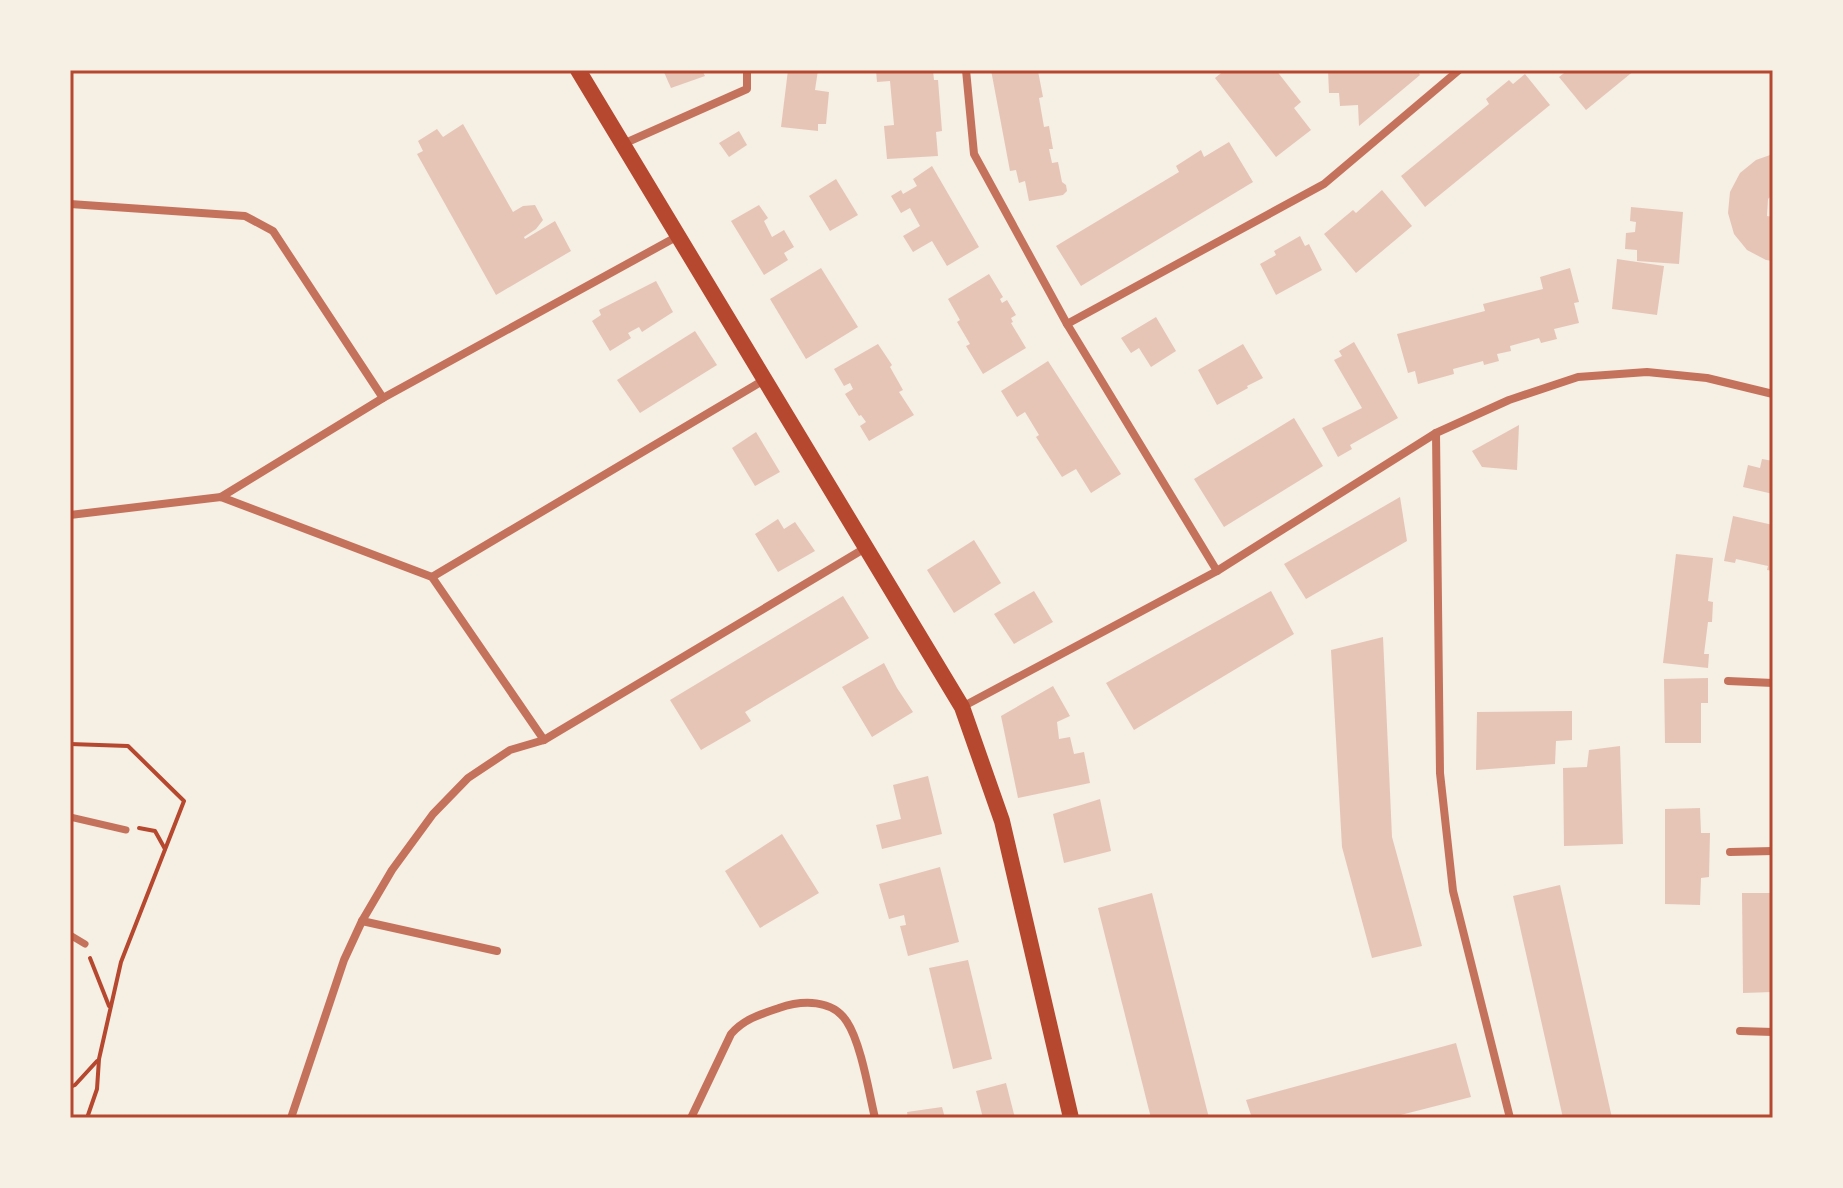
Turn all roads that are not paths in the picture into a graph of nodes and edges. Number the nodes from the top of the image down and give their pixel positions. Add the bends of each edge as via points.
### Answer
1 (578, 70) edge
2 (747, 70) edge
3 (966, 70) edge
4 (1459, 70) edge
5 (623, 144) junction
6 (70, 204) edge
7 (678, 236) junction
8 (1067, 324) junction
9 (764, 380) junction
10 (1773, 394) edge
11 (383, 398) junction
12 (1436, 433) junction
13 (221, 497) junction
14 (70, 515) edge
15 (867, 547) junction
16 (1217, 571) junction
17 (432, 577) junction
18 (1728, 681) dead end
19 (1773, 683) edge
20 (962, 707) junction
21 (544, 740) junction
22 (70, 817) edge
23 (126, 830) road end
24 (1773, 851) edge
25 (1730, 852) dead end
26 (362, 921) junction
27 (70, 935) edge
28 (85, 944) road end
29 (497, 951) dead end
30 (1740, 1031) dead end
31 (1773, 1032) edge
32 (291, 1118) edge
33 (691, 1118) edge
34 (875, 1118) edge
35 (1071, 1118) edge
36 (1510, 1118) edge

1 - 5 main road
2 - 5 street via 747,89
3 - 8 street via 974,154
4 - 8 street via 1324,184
5 - 7 main road
6 - 11 street via 245,216 273,231
7 - 9 main road
7 - 11 street
8 - 16 street
9 - 15 main road
9 - 17 street
10 - 12 street via 1707,378 1647,372 1578,377
11 - 13 street
12 - 16 street
12 - 36 street via 1440,773 1453,891
13 - 14 street
13 - 17 street
15 - 20 main road
15 - 21 street
16 - 20 street
17 - 21 street
18 - 19 street
20 - 35 main road via 1002,821
21 - 26 street via 510,750 468,778 433,814
22 - 23 street
24 - 25 street
26 - 29 street
26 - 32 street
27 - 28 street
30 - 31 street
33 - 34 street via 740,1023 804,1002 820,1003 847,1021

